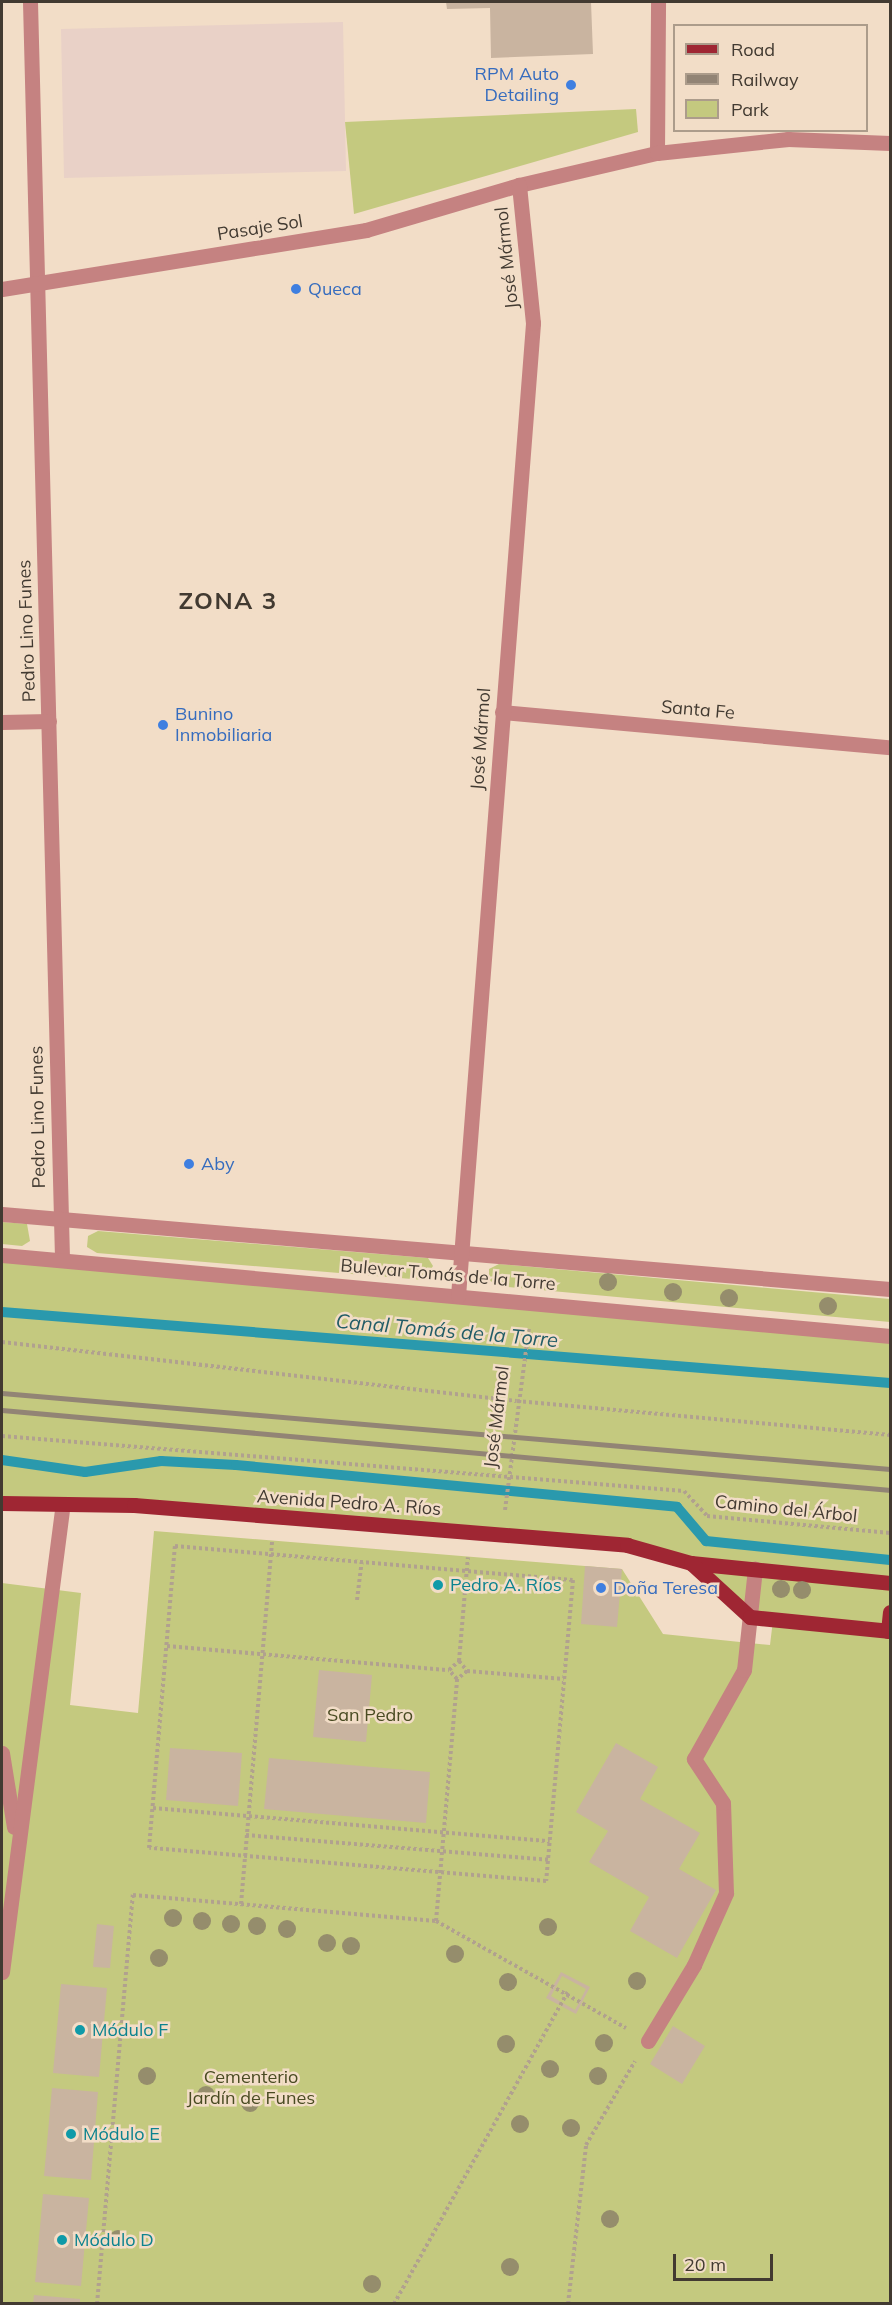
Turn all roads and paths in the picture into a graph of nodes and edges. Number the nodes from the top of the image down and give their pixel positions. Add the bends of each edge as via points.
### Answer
1 (30, 2) edge
2 (658, 2) edge
3 (891, 144) edge
4 (657, 153) junction
5 (519, 184) junction
6 (37, 284) junction
7 (2, 289) edge
8 (502, 712) junction
9 (49, 720) junction
10 (2, 722) edge
11 (891, 747) edge
12 (2, 1214) edge
13 (60, 1219) junction
14 (462, 1251) junction
15 (2, 1255) edge
16 (62, 1260) junction
17 (891, 1289) edge
18 (458, 1296) junction
19 (891, 1336) edge
20 (2, 1342) edge
21 (527, 1346) dead end
22 (517, 1401) junction
23 (2, 1436) edge
24 (891, 1436) edge
25 (509, 1474) junction
26 (507, 1492) dead end
27 (2, 1503) edge
28 (62, 1507) junction
29 (274, 1516) junction
30 (470, 1532) junction
31 (891, 1533) edge
32 (270, 1554) junction
33 (362, 1562) junction
34 (691, 1563) junction
35 (755, 1569) junction
36 (466, 1571) junction
37 (891, 1583) edge
38 (357, 1600) dead end
39 (891, 1612) edge
40 (750, 1617) junction
41 (889, 1631) edge
42 (167, 1646) junction
43 (262, 1654) junction
44 (459, 1661) junction
45 (449, 1670) junction
46 (467, 1671) junction
47 (457, 1679) junction
48 (564, 1679) junction
49 (2, 1753) edge
50 (153, 1808) junction
51 (248, 1816) junction
52 (444, 1832) junction
53 (246, 1835) junction
54 (550, 1841) junction
55 (16, 1842) junction
56 (442, 1852) junction
57 (244, 1856) junction
58 (548, 1860) junction
59 (441, 1872) junction
60 (240, 1904) junction
61 (436, 1921) junction
62 (2, 1972) edge
63 (568, 1992) junction
64 (648, 2041) junction
65 (97, 2304) edge
66 (394, 2304) edge
67 (568, 2304) edge

1 - 6 street, Pedro Lino Funes
2 - 4 street
3 - 4 street, Pasaje Sol via 788,140
4 - 5 street, Pasaje Sol
5 - 6 street, Pasaje Sol via 366,230
5 - 8 street, José Mármol via 533,322
6 - 7 street, Pasaje Sol
6 - 9 street, Pedro Lino Funes
8 - 11 street, Santa Fe
8 - 14 street, José Mármol
9 - 10 street
9 - 13 street, Pedro Lino Funes
12 - 13 street, Bulevar Tomás de la Torre
13 - 14 street, Bulevar Tomás de la Torre
13 - 16 street, Pedro Lino Funes
14 - 17 street, Bulevar Tomás de la Torre
14 - 18 street, José Mármol
15 - 16 street, Bulevar Tomás de la Torre
16 - 18 street, Bulevar Tomás de la Torre
18 - 19 street, Bulevar Tomás de la Torre
20 - 22 path
21 - 22 path, José Mármol
22 - 24 path
22 - 25 path, José Mármol
23 - 25 path, Camino del Árbol
25 - 26 path, José Mármol
25 - 31 path, Camino del Árbol via 684,1491 707,1516
27 - 28 main road, Avenida Pedro A. Ríos
28 - 29 main road, Avenida Pedro A. Ríos via 134,1505
28 - 55 street
29 - 30 main road, Avenida Pedro A. Ríos
29 - 32 path
30 - 34 main road, Avenida Pedro A. Ríos via 627,1545
30 - 36 path
32 - 33 path
32 - 42 path via 175,1546
32 - 43 path
33 - 36 path
33 - 38 path
34 - 35 main road, Avenida Pedro A. Ríos
34 - 40 main road, Avenida Pedro A. Ríos
35 - 37 main road, Avenida Pedro A. Ríos
35 - 40 street
36 - 44 path
36 - 48 path via 573,1580
39 - 41 main road
40 - 41 main road
40 - 64 street via 744,1670 693,1759 723,1803 726,1893 694,1965
42 - 43 path
42 - 50 path
43 - 45 path
43 - 51 path
44 - 45 path
44 - 46 path
45 - 47 path
46 - 47 path
46 - 48 path
47 - 52 path
48 - 54 path
49 - 55 street
50 - 51 path
50 - 57 path via 149,1848
51 - 52 path
51 - 53 path
52 - 54 path
52 - 56 path
53 - 56 path
53 - 57 path
54 - 58 path
55 - 62 street
56 - 58 path
56 - 59 path
57 - 59 path
57 - 60 path
58 - 59 path via 546,1881
59 - 61 path
60 - 61 path
60 - 65 path via 133,1895
61 - 63 path
63 - 64 path
63 - 66 path
64 - 67 path via 597,2117 586,2145

